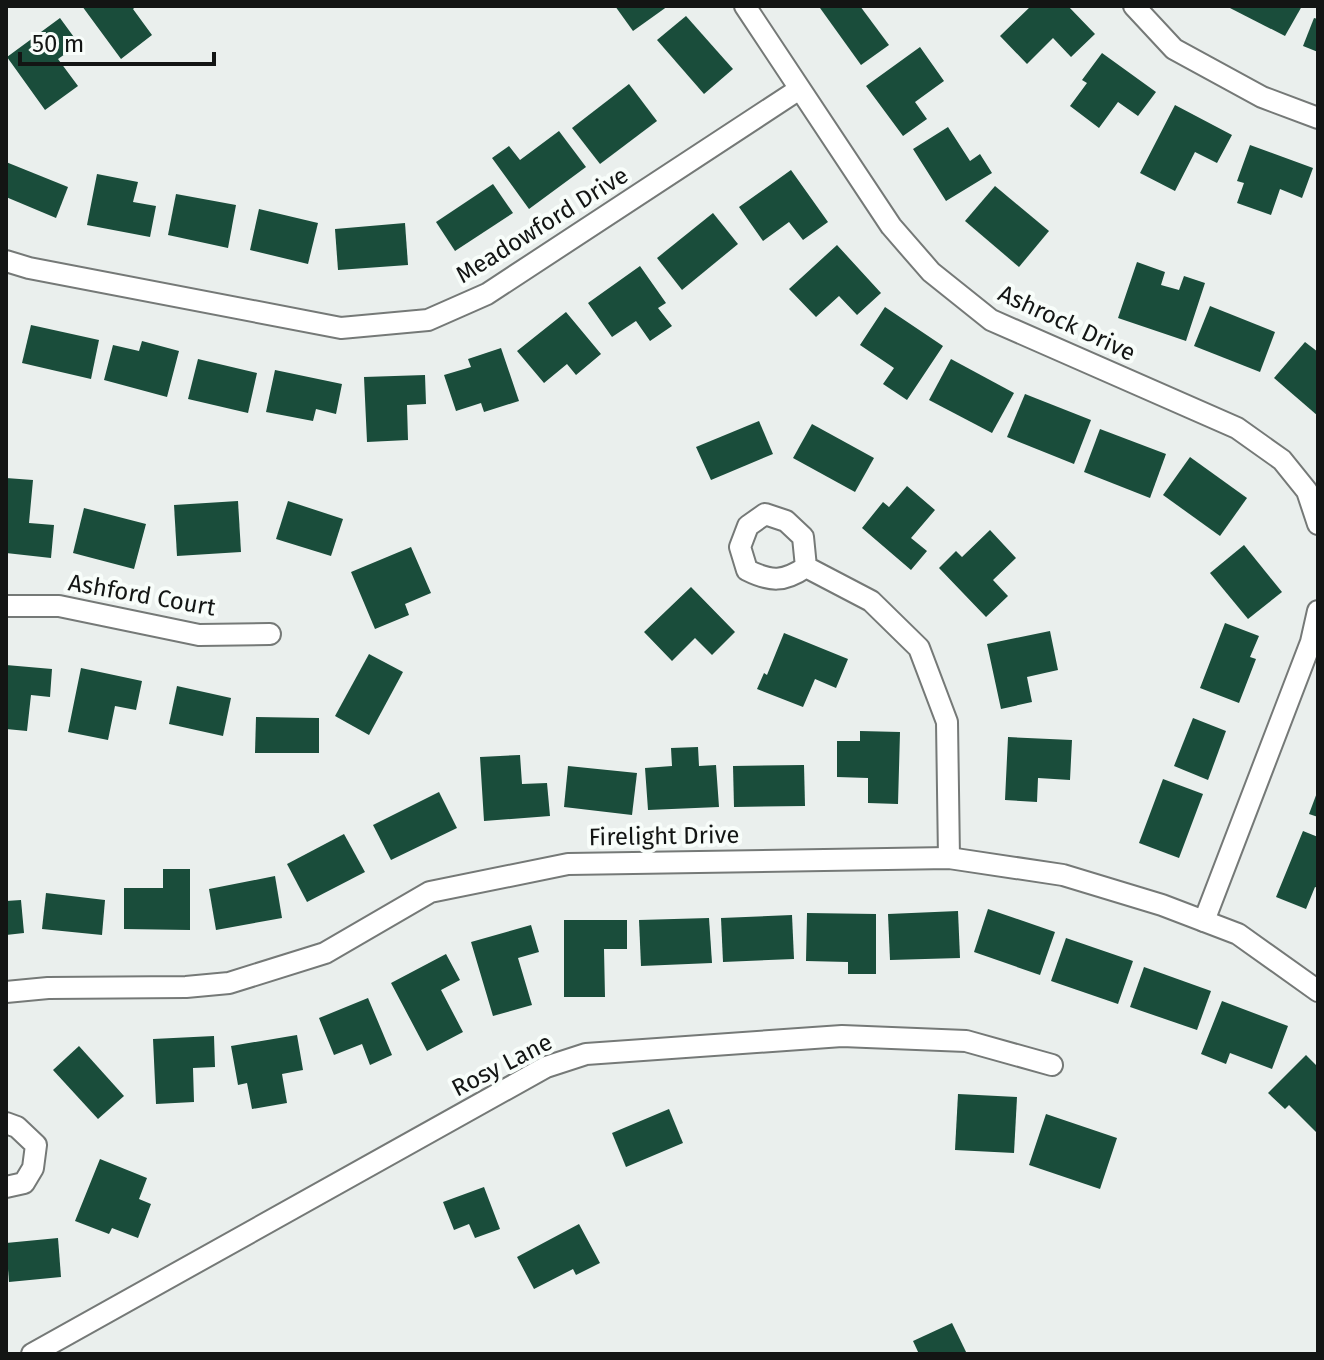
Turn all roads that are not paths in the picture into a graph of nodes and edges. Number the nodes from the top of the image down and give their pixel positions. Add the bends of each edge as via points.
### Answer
1 (745, 6) edge
2 (1134, 6) edge
3 (798, 90) junction
4 (1318, 118) edge
5 (6, 261) edge
6 (1318, 524) edge
7 (806, 567) dead end
8 (6, 606) edge
9 (1318, 611) edge
10 (270, 634) dead end
11 (949, 858) junction
12 (1204, 921) junction
13 (1318, 991) edge
14 (6, 992) edge
15 (1052, 1065) dead end
16 (6, 1123) edge
17 (6, 1187) edge
18 (32, 1354) edge

1 - 3 street, Ashrock Drive
2 - 4 street via 1174,49 1262,97
3 - 5 street, Meadowford Drive via 487,294 428,320 341,328
3 - 6 street, Ashrock Drive via 891,226 931,272 991,320 1237,428 1282,460 1307,491
7 - 11 street via 871,601 919,648 947,722
8 - 10 street, Ashford Court via 59,606 199,635
9 - 12 street via 1311,642
11 - 12 street, Firelight Drive via 1063,875
11 - 14 street, Firelight Drive via 568,864 430,892 325,953 229,983
12 - 13 street, Firelight Drive via 1263,949
15 - 18 street, Rosy Lane via 966,1041 842,1036 586,1054 546,1067
16 - 17 street via 36,1145 33,1168 24,1183

